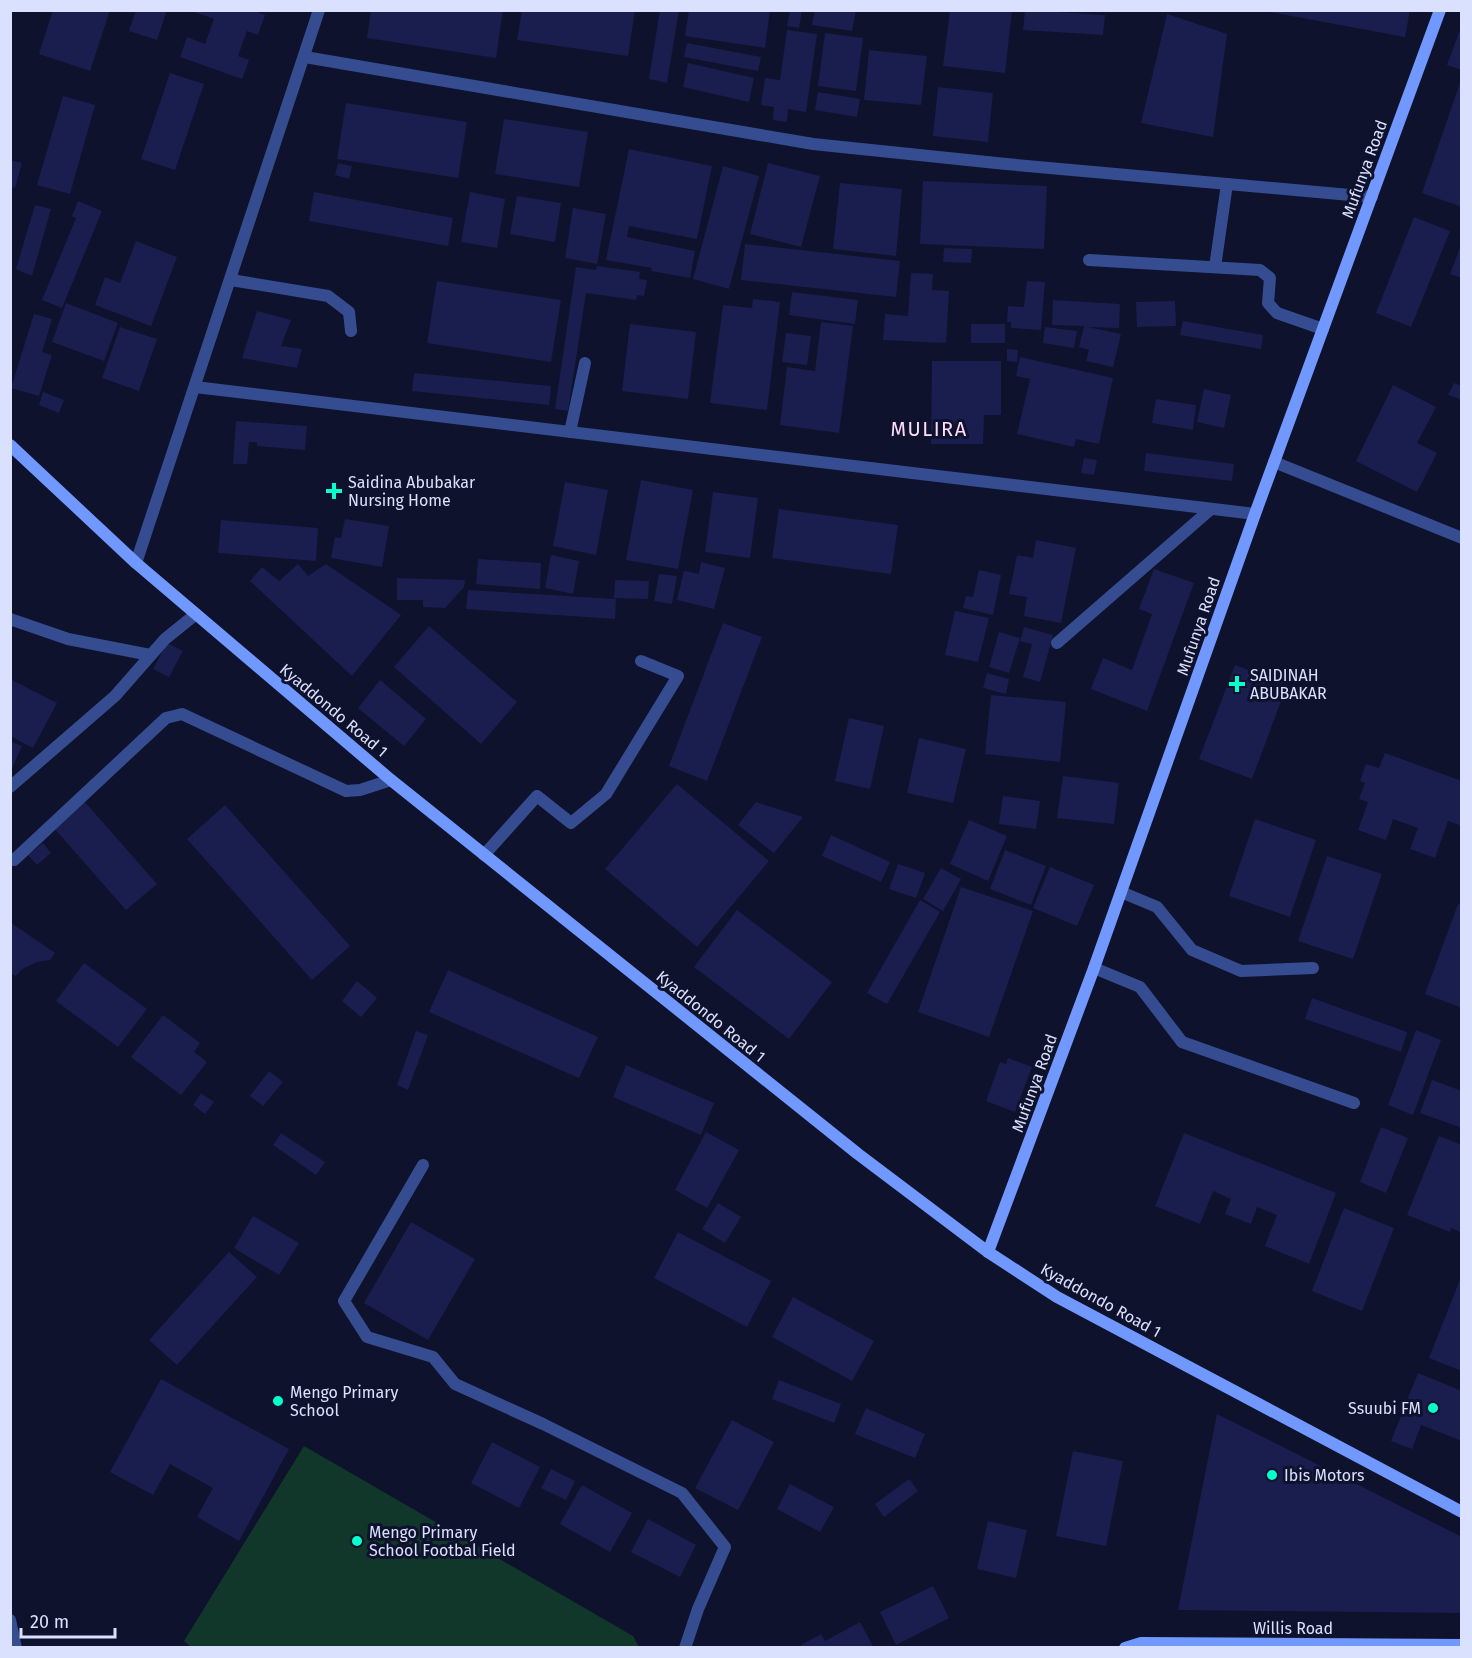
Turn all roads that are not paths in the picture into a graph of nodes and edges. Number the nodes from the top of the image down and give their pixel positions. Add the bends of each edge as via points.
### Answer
1 (319, 10) edge
2 (1440, 10) edge
3 (305, 57) junction
4 (1227, 184) junction
5 (1372, 197) junction
6 (1089, 260) dead end
7 (1215, 267) junction
8 (231, 280) junction
9 (1323, 329) junction
10 (351, 331) dead end
11 (585, 363) dead end
12 (195, 387) junction
13 (570, 432) junction
14 (10, 445) edge
15 (1274, 462) junction
16 (1211, 509) junction
17 (1255, 514) junction
18 (1461, 538) edge
19 (136, 563) junction
20 (196, 614) junction
21 (10, 619) edge
22 (1057, 643) dead end
23 (150, 654) junction
24 (641, 661) dead end
25 (391, 780) junction
26 (10, 787) edge
27 (484, 855) junction
28 (14, 860) dead end
29 (1121, 892) junction
30 (1094, 968) junction
31 (1313, 968) dead end
32 (1354, 1103) dead end
33 (423, 1166) dead end
34 (988, 1252) junction
35 (1461, 1512) edge
36 (10, 1620) edge
37 (1461, 1645) edge
38 (16, 1647) edge
39 (685, 1647) edge
40 (1125, 1647) edge

1 - 3 street
2 - 5 street, Mufunya Road
3 - 4 street via 813,144
3 - 8 street
4 - 5 street
4 - 7 street
5 - 9 street, Mufunya Road
6 - 7 street
7 - 9 street via 1260,270 1270,278 1268,303 1276,314
8 - 10 street via 328,296 349,312
8 - 12 street
9 - 15 street, Mufunya Road
11 - 13 street
12 - 13 street
12 - 19 street
13 - 16 street
14 - 19 street, Kyaddondo Road 1
15 - 17 street, Mufunya Road
15 - 18 street
16 - 17 street
16 - 22 street
17 - 29 street, Mufunya Road
19 - 20 street, Kyaddondo Road 1
20 - 23 street
20 - 25 street, Kyaddondo Road 1
21 - 23 street via 68,639
23 - 26 street via 115,696
24 - 27 street via 678,676 606,794 571,823 537,796
25 - 27 street, Kyaddondo Road 1
25 - 28 street via 346,791 182,714 166,718
27 - 34 street, Kyaddondo Road 1 via 858,1154
29 - 30 street, Mufunya Road
29 - 31 street via 1157,907 1192,950 1241,970
30 - 32 street via 1140,987 1182,1042
30 - 34 street, Mufunya Road
33 - 39 street via 344,1301 367,1337 433,1357 455,1384 682,1493 725,1547
34 - 35 street, Kyaddondo Road 1 via 1057,1297
36 - 38 street
37 - 40 street, Willis Road via 1141,1643

